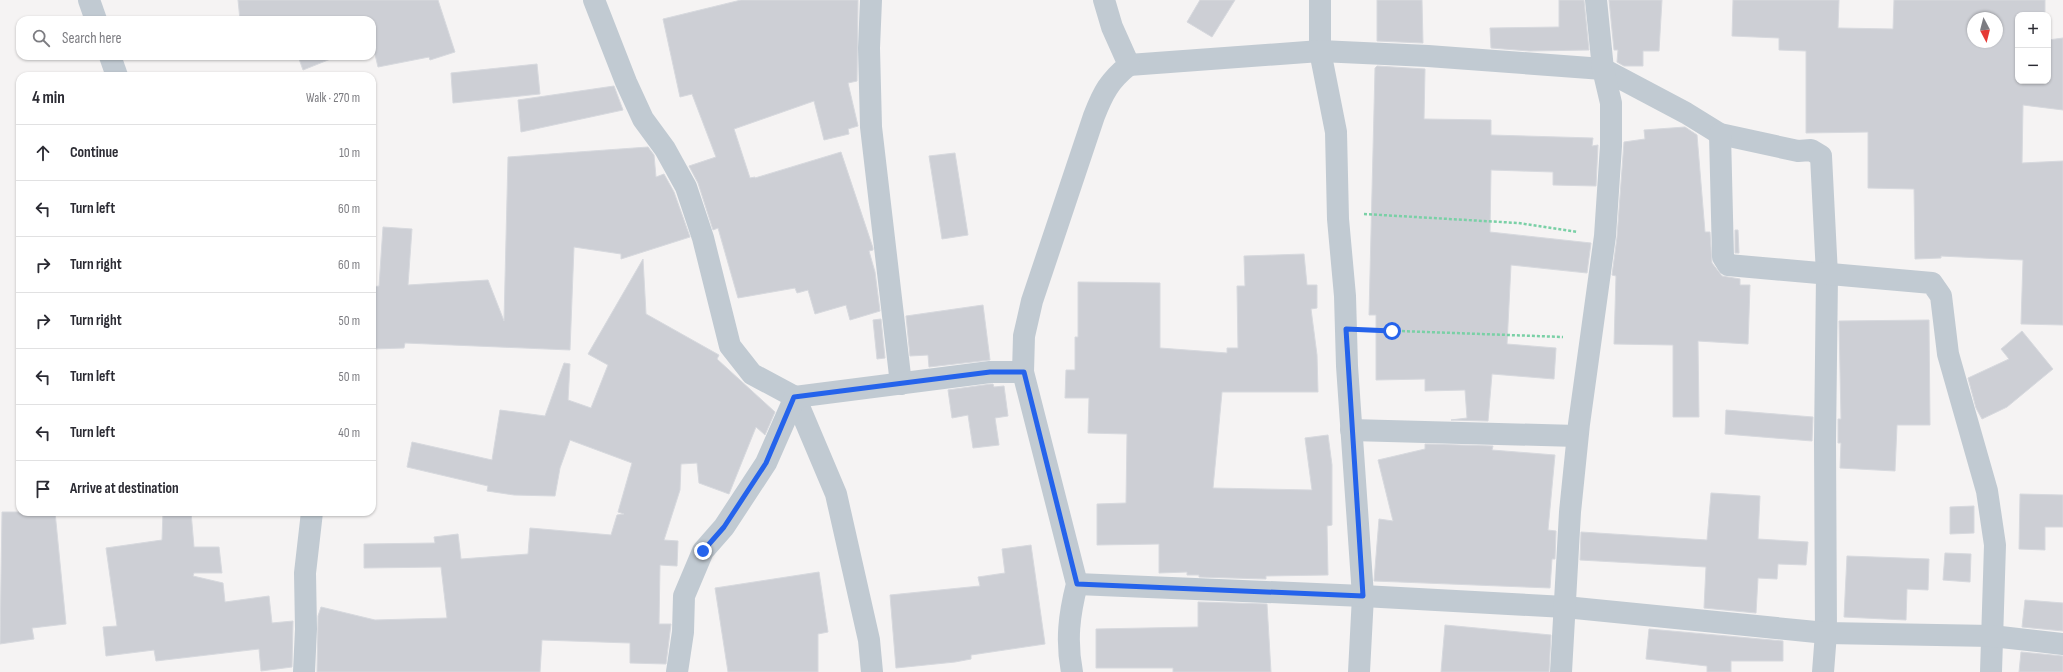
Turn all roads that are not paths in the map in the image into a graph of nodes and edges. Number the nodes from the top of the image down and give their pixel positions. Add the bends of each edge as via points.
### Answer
1 (89, 0) edge
2 (594, 0) edge
3 (871, 0) edge
4 (1104, 0) edge
5 (1320, 0) edge
6 (1596, 0) edge
7 (95, 16) edge
8 (1320, 50) junction
9 (111, 60) edge
10 (1129, 65) junction
11 (1603, 69) junction
12 (116, 72) edge
13 (1720, 134) junction
14 (1827, 275) junction
15 (1024, 372) junction
16 (901, 384) junction
17 (794, 397) junction
18 (1352, 430) junction
19 (1578, 436) junction
20 (311, 516) edge
21 (1077, 584) junction
22 (1363, 596) junction
23 (1566, 607) junction
24 (1826, 632) junction
25 (1992, 636) junction
26 (2063, 644) edge
27 (304, 672) edge
28 (677, 672) edge
29 (872, 672) edge
30 (1072, 672) edge
31 (1359, 672) edge
32 (1561, 672) edge
33 (1823, 672) edge
34 (1991, 672) edge

1 - 7 street
2 - 17 street via 643,119 665,149 686,187 703,238 730,346 752,374
3 - 16 street via 871,127
4 - 10 street via 1112,27
5 - 8 street
6 - 11 street
8 - 10 street
8 - 11 street
8 - 18 street via 1336,132 1338,219
9 - 12 street
10 - 15 street via 1115,76 1105,89 1094,116 1032,301 1024,336
11 - 13 street
11 - 19 street via 1611,103 1605,236
13 - 14 street via 1798,150 1811,150 1821,156
13 - 14 street via 1723,257 1728,265
14 - 24 street
14 - 25 street via 1932,282 1941,296 1948,354 1987,491 1995,545
15 - 16 street via 990,372
15 - 21 street
16 - 17 street
17 - 28 street via 766,463 724,527 703,551 684,596 683,632
17 - 29 street via 836,494 869,640
18 - 19 street
18 - 22 street
19 - 23 street via 1570,512
20 - 27 street via 304,573
21 - 22 street
21 - 30 street via 1071,610 1068,649
22 - 23 street
22 - 31 street
23 - 24 street
23 - 32 street
24 - 25 street
24 - 33 street
25 - 26 street
25 - 34 street

